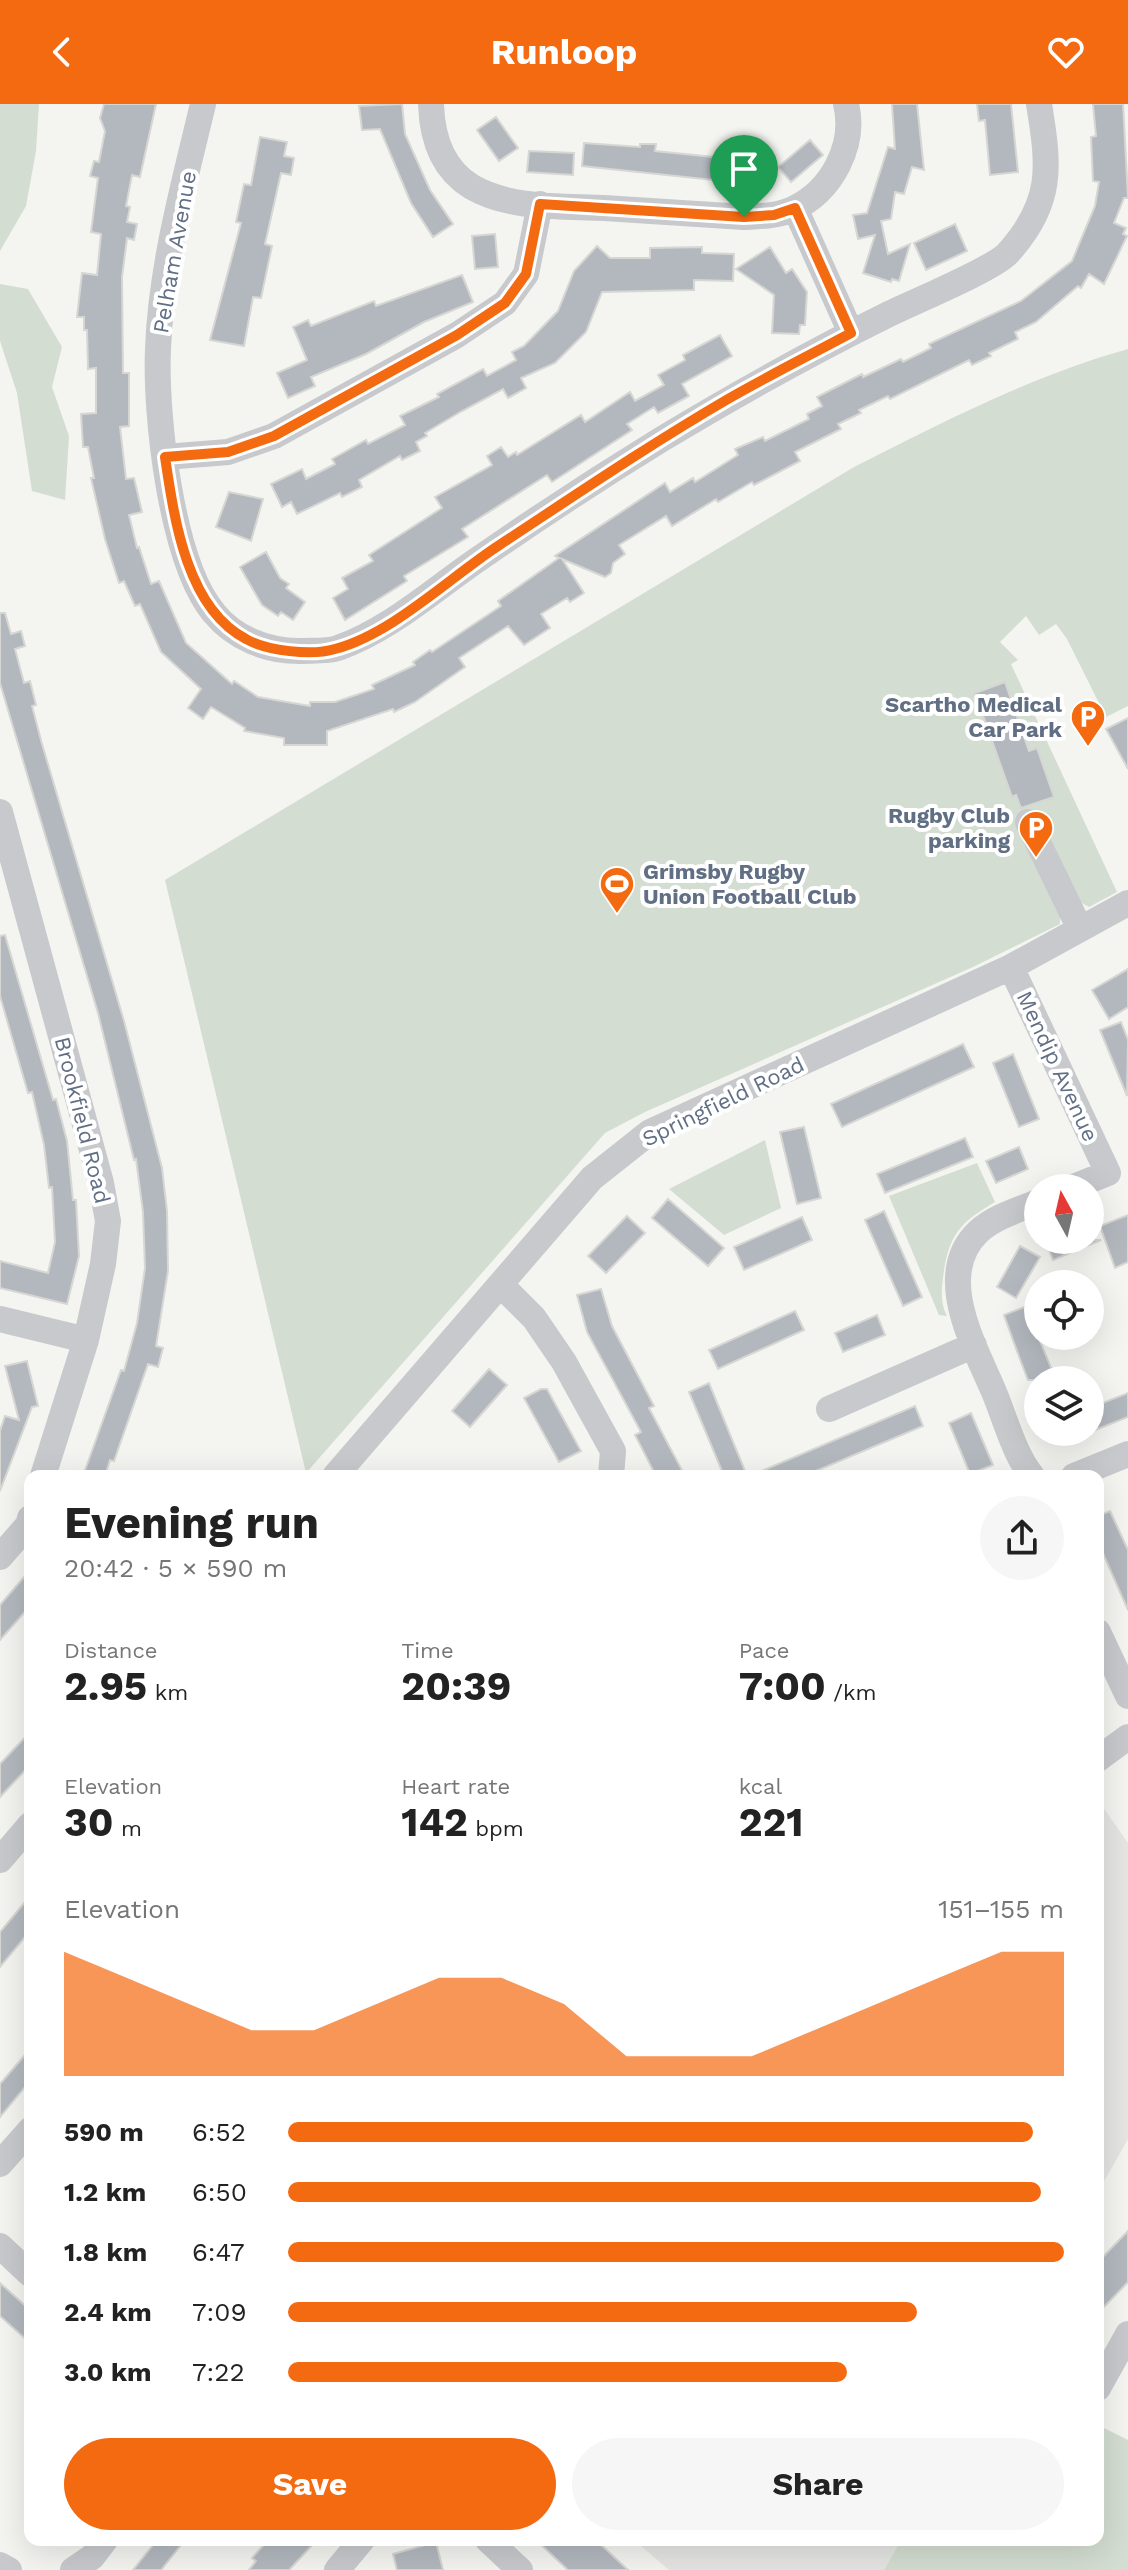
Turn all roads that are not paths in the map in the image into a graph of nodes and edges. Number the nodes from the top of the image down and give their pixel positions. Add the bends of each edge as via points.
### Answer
1 (203, 104) edge
2 (431, 104) edge
3 (846, 104) edge
4 (1039, 104) edge
5 (540, 204) junction
6 (795, 208) junction
7 (851, 333) junction
8 (165, 457) junction
9 (0, 812) edge
10 (1028, 822) dead end
11 (1128, 903) edge
12 (1080, 929) junction
13 (1011, 967) junction
14 (1118, 1168) edge
15 (1024, 1208) edge
16 (502, 1286) junction
17 (0, 1319) edge
18 (86, 1340) junction
19 (974, 1345) junction
20 (829, 1409) dead end
21 (1128, 1454) edge
22 (45, 1470) edge
23 (343, 1470) edge
24 (611, 1470) edge
25 (1029, 1470) edge
26 (1089, 1470) edge
27 (24, 1530) edge
28 (0, 1557) edge
29 (1104, 1645) edge
30 (1128, 1696) edge
31 (1128, 1737) edge
32 (1104, 1755) edge
33 (24, 1832) edge
34 (0, 1860) edge
35 (24, 2137) edge
36 (0, 2164) edge
37 (0, 2246) edge
38 (24, 2268) edge
39 (1128, 2334) edge
40 (1104, 2377) edge
41 (100, 2546) edge
42 (357, 2546) edge
43 (494, 2546) edge
44 (0, 2565) edge
45 (9, 2570) edge
46 (73, 2570) edge
47 (337, 2570) edge
48 (520, 2570) edge

1 - 8 street, Pelham Avenue via 161,309 158,366
2 - 5 street via 431,129 452,170 490,196
3 - 6 street via 847,144 836,170 819,192
4 - 7 street, Pelham Avenue via 1049,164 1038,210 1006,256
5 - 6 street via 744,217
5 - 8 street via 526,274 505,303 274,436 228,452
6 - 7 street
7 - 8 street, Pelham Avenue via 657,442 380,630 334,650 282,651 246,639 213,613 182,538
9 - 18 street, Brookfield Road via 108,1221
10 - 12 street
11 - 12 street, Springfield Road
12 - 13 street, Springfield Road
13 - 14 street, Mendip Avenue
13 - 16 street, Springfield Road via 650,1132 592,1178
15 - 19 street via 978,1232 966,1249 959,1292
16 - 23 street, Springfield Road
16 - 24 street via 534,1318 564,1362 613,1451
17 - 18 street
18 - 22 street, Brookfield Road
19 - 20 street
19 - 25 street
21 - 26 street
27 - 28 street
29 - 30 street
31 - 32 street
33 - 34 street
35 - 36 street
37 - 38 street
39 - 40 street
41 - 46 street
42 - 47 street
43 - 48 street
44 - 45 street

